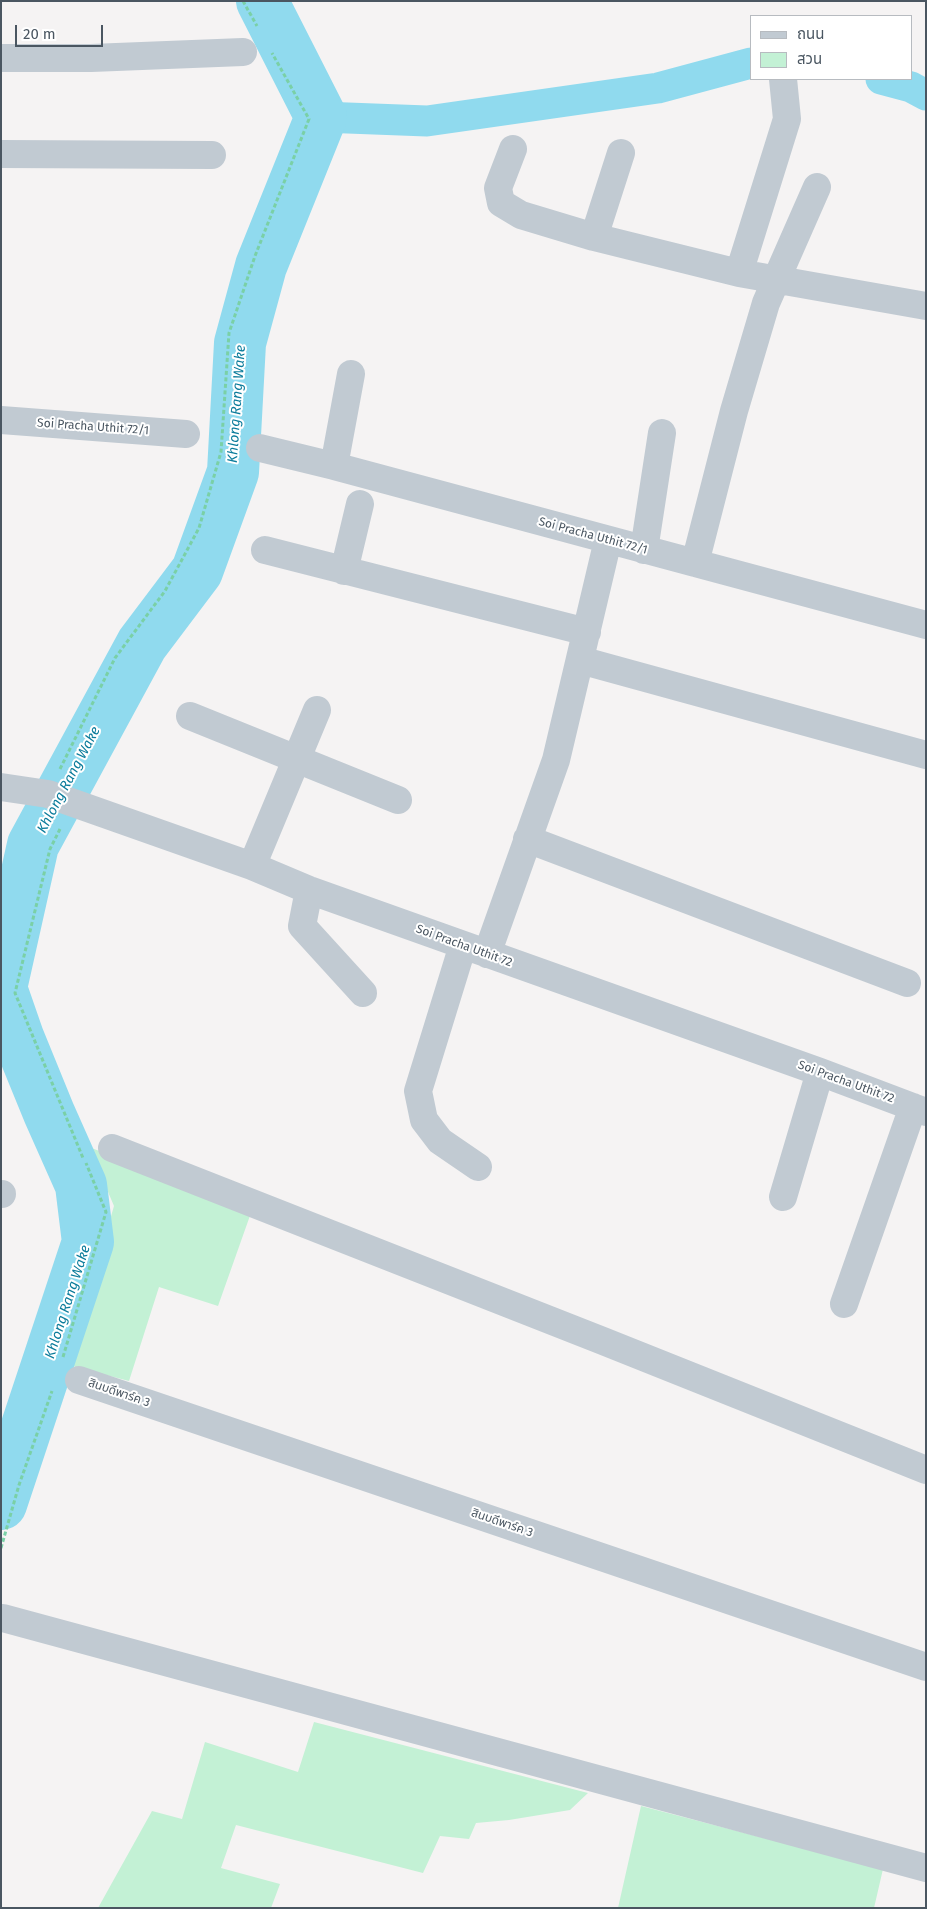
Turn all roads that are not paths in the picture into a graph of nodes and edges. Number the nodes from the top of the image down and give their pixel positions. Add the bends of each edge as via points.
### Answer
1 (243, 52) dead end
2 (1, 58) edge
3 (783, 80) edge
4 (513, 149) dead end
5 (621, 153) dead end
6 (1, 154) edge
7 (212, 155) dead end
8 (817, 187) dead end
9 (594, 237) junction
10 (739, 273) junction
11 (776, 280) junction
12 (926, 306) edge
13 (351, 374) dead end
14 (1, 420) edge
15 (662, 433) dead end
16 (186, 434) dead end
17 (260, 448) dead end
18 (334, 466) junction
19 (360, 504) dead end
20 (608, 540) junction
21 (265, 550) dead end
22 (644, 550) junction
23 (695, 564) junction
24 (344, 571) junction
25 (926, 625) edge
26 (587, 632) junction
27 (580, 660) junction
28 (317, 710) dead end
29 (190, 716) dead end
30 (926, 755) edge
31 (297, 759) junction
32 (1, 787) edge
33 (398, 800) dead end
34 (527, 839) junction
35 (252, 866) junction
36 (309, 890) junction
37 (475, 950) junction
38 (907, 983) dead end
39 (364, 993) dead end
40 (820, 1072) junction
41 (919, 1110) edge
42 (112, 1148) dead end
43 (478, 1167) dead end
44 (783, 1197) dead end
45 (844, 1304) dead end
46 (70, 1370) road end
47 (926, 1470) edge
48 (3, 1618) dead end
49 (926, 1667) edge
50 (926, 1868) edge

1 - 2 street
3 - 10 street via 787,119
4 - 9 street via 498,188 501,203 521,215
5 - 9 street
6 - 7 street
8 - 11 street
9 - 10 street
10 - 11 street
11 - 12 street
11 - 23 street via 766,303 734,411
13 - 18 street
14 - 16 street, Soi Pracha Uthit 72/1
15 - 22 street
17 - 18 street, Soi Pracha Uthit 72/1
18 - 20 street, Soi Pracha Uthit 72/1
19 - 24 street
20 - 22 street, Soi Pracha Uthit 72/1
20 - 26 street
21 - 24 street
22 - 23 street, Soi Pracha Uthit 72/1
23 - 25 street, Soi Pracha Uthit 72/1
24 - 26 street
26 - 27 street
27 - 30 street
27 - 34 street via 556,760
28 - 31 street
29 - 31 street
31 - 33 street
31 - 35 street
32 - 35 street, Soi Pracha Uthit 72 via 70,802
34 - 37 street
34 - 38 street
35 - 36 street, Soi Pracha Uthit 72
36 - 37 street, Soi Pracha Uthit 72
36 - 39 street via 302,926
37 - 40 street, Soi Pracha Uthit 72
37 - 43 street via 418,1091 424,1120 440,1141
40 - 41 street, Soi Pracha Uthit 72
40 - 44 street
41 - 45 street
42 - 47 street
46 - 49 street, สินบดีพาร์ค 3
48 - 50 street

